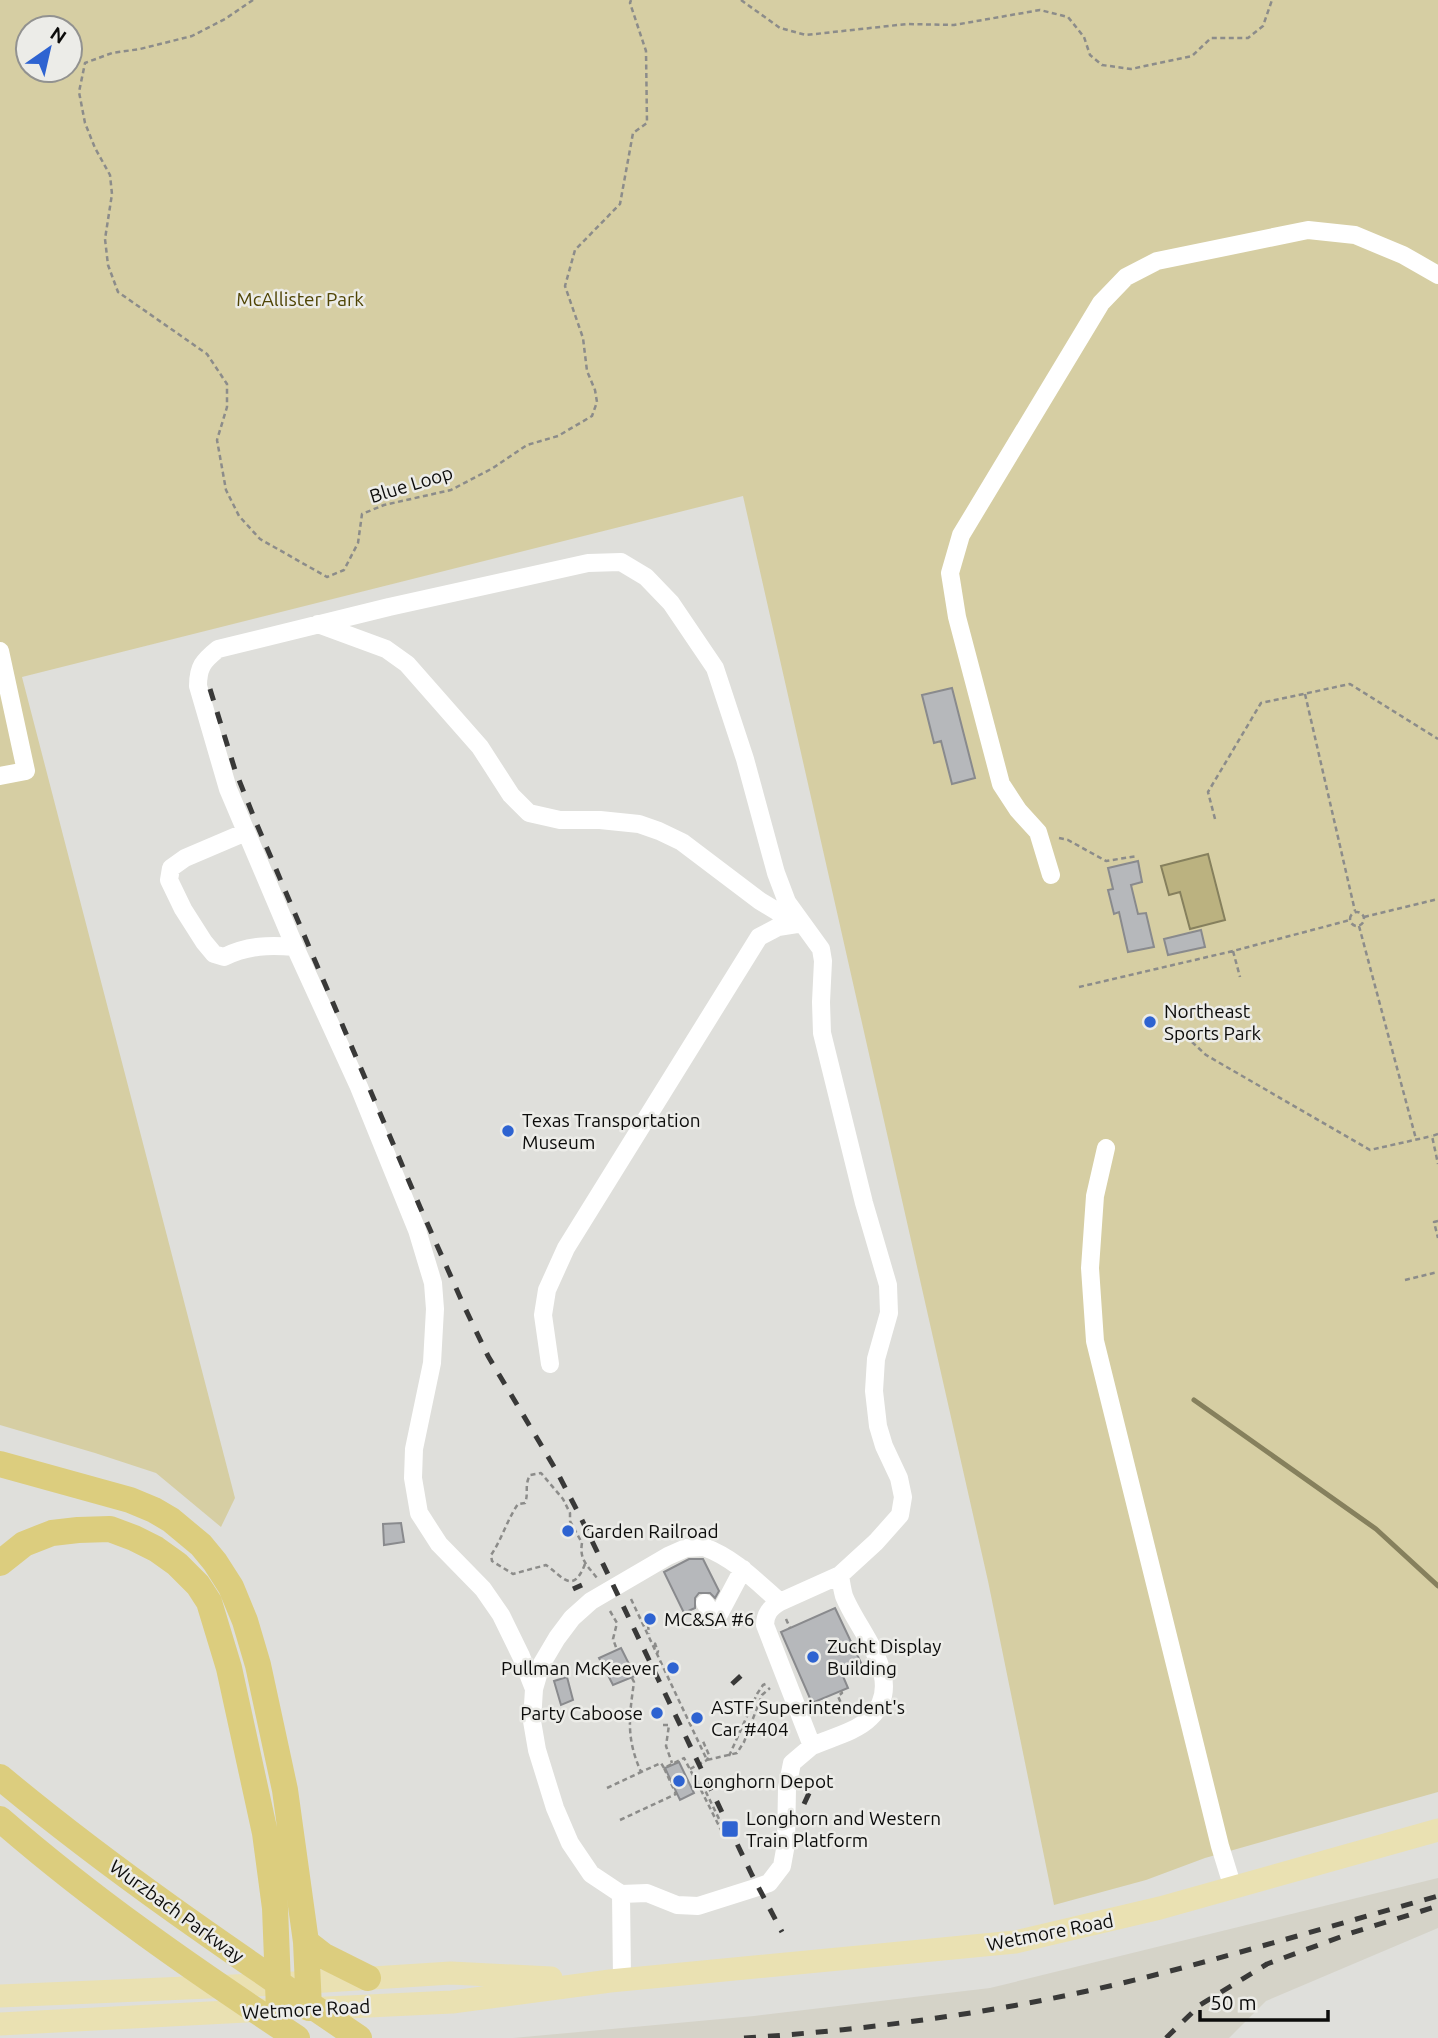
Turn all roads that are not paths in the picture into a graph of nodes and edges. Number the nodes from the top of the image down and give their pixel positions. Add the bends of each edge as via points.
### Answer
1 (1438, 275) edge
2 (318, 624) junction
3 (0, 651) edge
4 (0, 776) edge
5 (246, 832) junction
6 (1051, 875) dead end
7 (802, 927) junction
8 (295, 947) junction
9 (1106, 1148) dead end
10 (550, 1364) dead end
11 (0, 1464) edge
12 (0, 1563) edge
13 (743, 1569) junction
14 (840, 1575) junction
15 (780, 1602) junction
16 (705, 1603) dead end
17 (534, 1689) junction
18 (812, 1746) junction
19 (0, 1762) edge
20 (0, 1777) edge
21 (6, 1824) edge
22 (59, 1826) junction
23 (1438, 1830) edge
24 (1233, 1888) junction
25 (621, 1894) junction
26 (275, 1908) junction
27 (306, 1942) junction
28 (368, 1978) junction
29 (616, 1980) junction
30 (307, 1982) junction
31 (211, 1986) junction
32 (0, 1996) edge
33 (278, 1997) junction
34 (309, 2008) junction
35 (0, 2024) edge
36 (297, 2038) edge
37 (359, 2038) edge

1 - 6 lane via 1355,235 1308,230 1157,261 1126,277 1101,303 961,535 950,573 957,617 1001,784 1038,832
2 - 5 lane via 218,649 205,659 198,673 228,789
2 - 7 lane via 386,649 407,664 480,747 511,795 529,813 559,820 639,824 659,831 682,842
2 - 7 lane via 588,563 621,562 646,576 671,603 715,668 776,873
3 - 4 lane via 26,771
5 - 8 lane
5 - 8 lane via 185,858 171,868 169,880 214,954 224,957 261,945
7 - 10 lane via 778,927 759,937 566,1248 547,1290 543,1315
7 - 14 lane via 821,949 824,961 822,1033 887,1286 889,1313 873,1391 878,1426 903,1497 892,1526
8 - 17 lane via 364,1099 417,1230 433,1283 432,1363 414,1449 419,1513 439,1544 483,1589 501,1615
9 - 24 lane via 1095,1196 1090,1268 1095,1341
11 - 27 highway via 154,1510 201,1545 215,1562 246,1621 258,1665 285,1790
12 - 26 highway via 24,1544 52,1533 110,1529 156,1549 198,1586 209,1602 229,1668 265,1833
13 - 15 lane
13 - 16 lane via 716,1620
13 - 17 lane via 704,1547 686,1548 682,1556 592,1601 556,1638
14 - 15 lane
14 - 18 lane via 845,1597 880,1665 882,1699 869,1719
15 - 18 lane via 768,1611 765,1625
17 - 25 lane via 532,1721 537,1750 560,1820 592,1874
18 - 25 lane via 792,1763 782,1866 769,1883 698,1906 677,1905 647,1893
19 - 22 highway
20 - 22 highway, Wurzbach Parkway
21 - 36 highway, Wurzbach Parkway via 186,1964
22 - 37 highway, Wurzbach Parkway
23 - 24 main road, Wetmore Road
24 - 29 main road, Wetmore Road via 1015,1942
25 - 29 lane
26 - 31 highway via 244,1965
26 - 33 highway
27 - 28 highway
27 - 30 highway
28 - 29 main road, Wetmore Road via 451,1973
28 - 30 main road, Wetmore Road
29 - 34 main road, Wetmore Road via 452,2002
30 - 33 main road, Wetmore Road
30 - 34 highway
31 - 32 main road, Wetmore Road
31 - 33 main road, Wetmore Road
33 - 34 main road, Wetmore Road
33 - 35 main road, Wetmore Road

